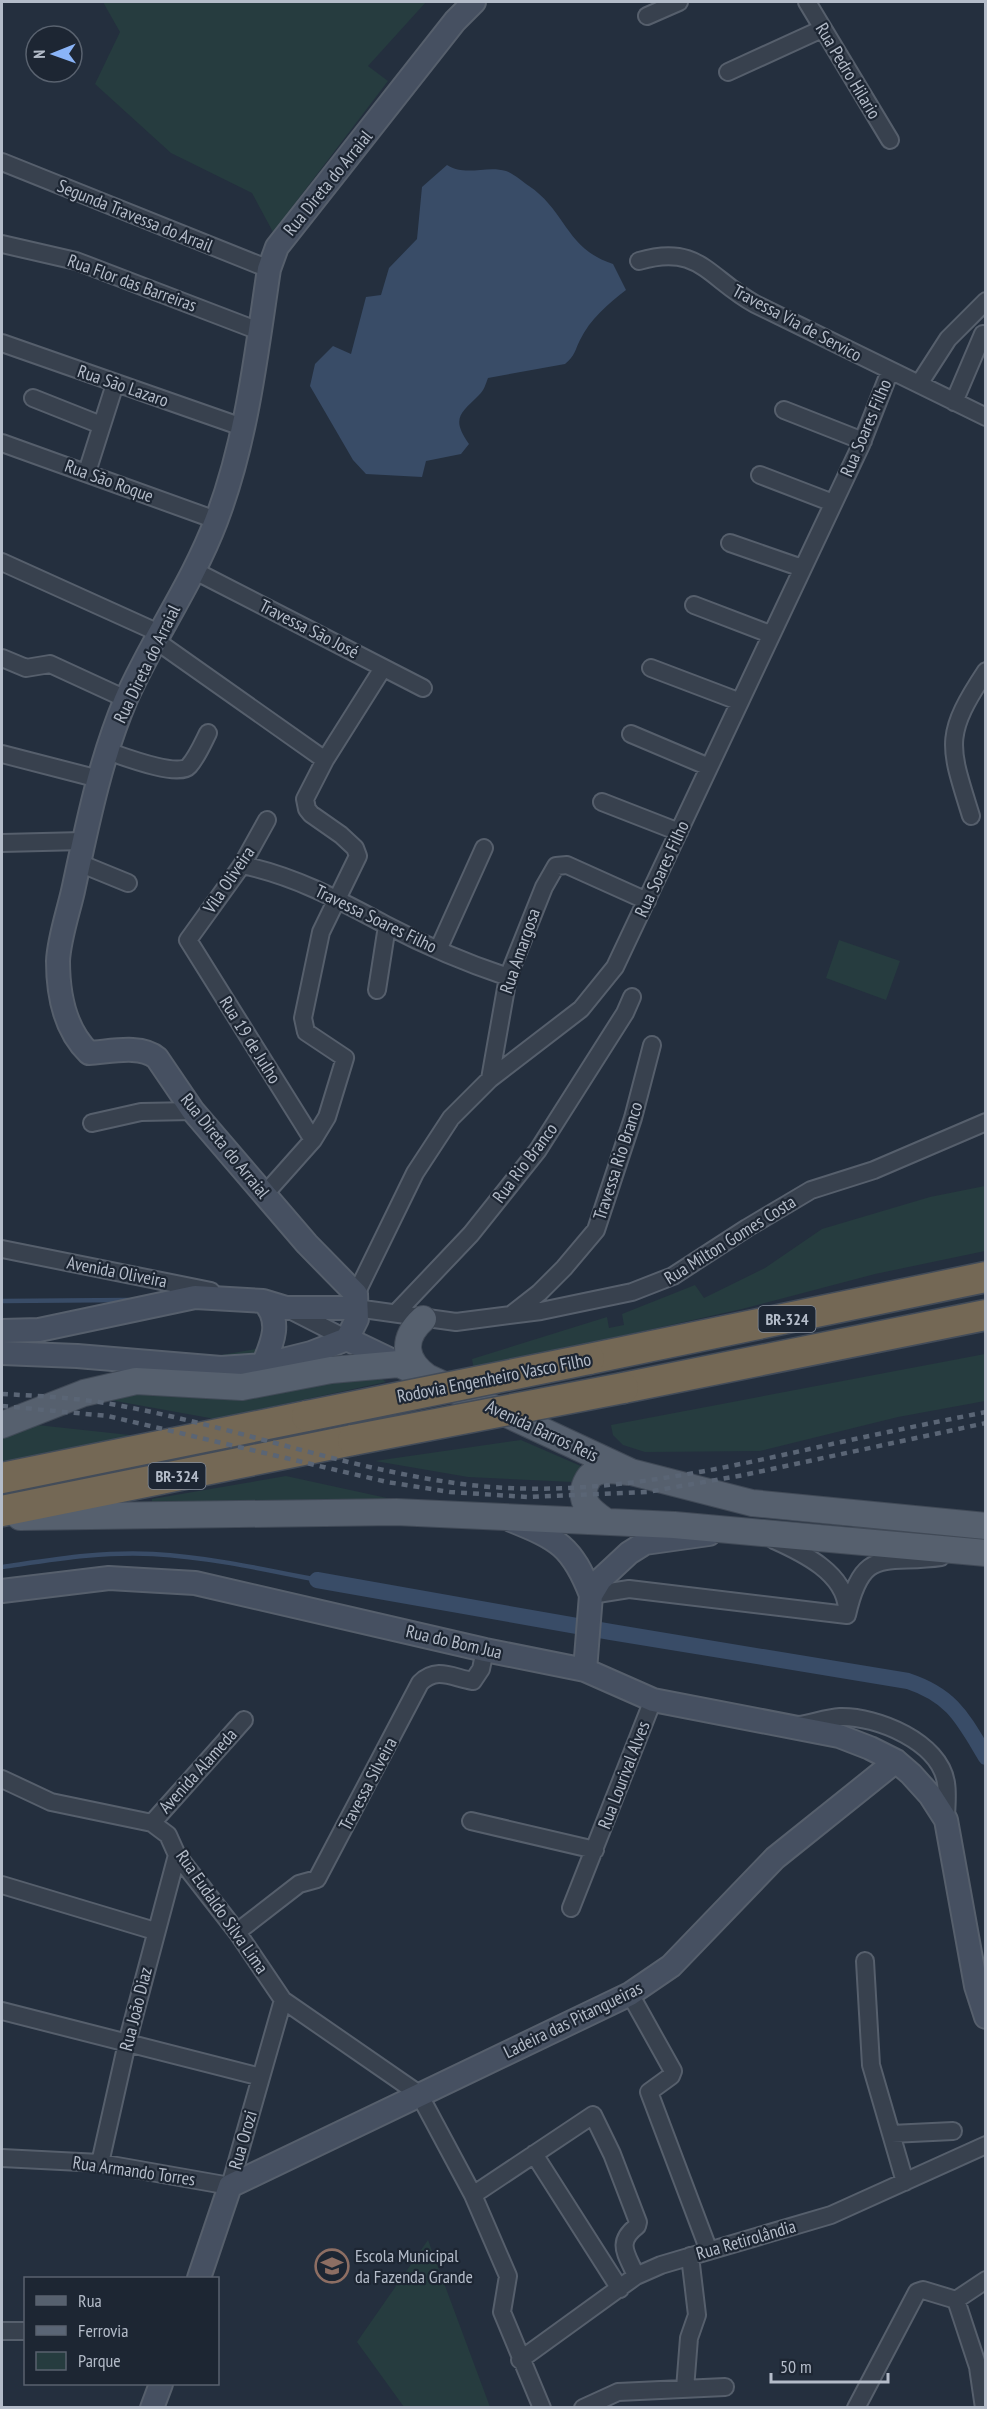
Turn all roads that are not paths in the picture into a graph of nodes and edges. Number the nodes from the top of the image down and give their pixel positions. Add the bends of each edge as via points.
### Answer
1 (474, 2) edge
2 (679, 2) edge
3 (807, 2) edge
4 (647, 16) dead end
5 (822, 29) junction
6 (728, 72) dead end
7 (890, 140) dead end
8 (2, 162) edge
9 (2, 244) edge
10 (639, 261) dead end
11 (269, 269) junction
12 (986, 302) edge
13 (963, 325) junction
14 (259, 331) junction
15 (984, 334) edge
16 (2, 343) edge
17 (890, 372) junction
18 (116, 384) junction
19 (919, 384) junction
20 (33, 398) dead end
21 (954, 402) junction
22 (784, 410) dead end
23 (986, 417) edge
24 (101, 425) junction
25 (245, 428) junction
26 (863, 441) junction
27 (2, 443) edge
28 (87, 472) junction
29 (760, 475) dead end
30 (832, 504) junction
31 (216, 520) junction
32 (730, 543) dead end
33 (2, 562) edge
34 (802, 568) junction
35 (195, 570) junction
36 (694, 605) dead end
37 (770, 634) junction
38 (157, 637) junction
39 (2, 658) edge
40 (383, 668) junction
41 (651, 668) dead end
42 (986, 671) edge
43 (423, 688) dead end
44 (126, 699) junction
45 (738, 701) junction
46 (208, 733) dead end
47 (631, 734) dead end
48 (107, 751) junction
49 (2, 754) edge
50 (325, 760) junction
51 (709, 767) junction
52 (99, 778) junction
53 (602, 802) dead end
54 (971, 816) dead end
55 (267, 820) dead end
56 (679, 832) junction
57 (2, 843) edge
58 (484, 848) dead end
59 (81, 852) junction
60 (242, 865) junction
61 (128, 883) dead end
62 (336, 898) junction
63 (647, 901) junction
64 (387, 926) junction
65 (188, 940) joint
66 (438, 950) junction
67 (508, 977) junction
68 (377, 990) dead end
69 (632, 997) dead end
70 (652, 1045) dead end
71 (490, 1079) junction
72 (193, 1111) junction
73 (986, 1122) edge
74 (93, 1123) dead end
75 (313, 1140) junction
76 (264, 1195) junction
77 (2, 1249) edge
78 (986, 1277) edge
79 (232, 1298) junction
80 (263, 1301) junction
81 (356, 1301) junction
82 (286, 1308) junction
83 (396, 1312) junction
84 (512, 1314) junction
85 (986, 1315) edge
86 (423, 1319) junction
87 (2, 1331) edge
88 (347, 1339) junction
89 (2, 1353) edge
90 (399, 1364) junction
91 (262, 1365) junction
92 (430, 1379) junction
93 (2, 1425) edge
94 (631, 1472) junction
95 (2, 1478) edge
96 (2, 1511) edge
97 (503, 1516) junction
98 (2, 1518) edge
99 (605, 1521) junction
100 (986, 1526) edge
101 (728, 1531) junction
102 (762, 1534) junction
103 (983, 1553) edge
104 (2, 1591) edge
105 (590, 1604) junction
106 (847, 1615) junction
107 (485, 1650) junction
108 (585, 1670) junction
109 (653, 1700) junction
110 (244, 1720) dead end
111 (794, 1727) junction
112 (896, 1761) junction
113 (2, 1779) edge
114 (946, 1820) junction
115 (471, 1821) dead end
116 (152, 1822) junction
117 (595, 1850) junction
118 (177, 1855) junction
119 (2, 1885) edge
120 (571, 1908) dead end
121 (155, 1931) junction
122 (237, 1932) junction
123 (865, 1961) dead end
124 (630, 1994) junction
125 (283, 2000) junction
126 (2, 2011) edge
127 (986, 2017) edge
128 (127, 2043) junction
129 (261, 2077) junction
130 (419, 2094) junction
131 (953, 2131) dead end
132 (891, 2134) junction
133 (986, 2145) edge
134 (534, 2154) junction
135 (2, 2158) edge
136 (100, 2163) junction
137 (905, 2182) junction
138 (230, 2186) junction
139 (473, 2195) junction
140 (709, 2251) junction
141 (690, 2256) junction
142 (636, 2276) junction
143 (199, 2277) edge
144 (986, 2280) edge
145 (620, 2289) junction
146 (956, 2300) junction
147 (2, 2331) edge
148 (24, 2331) edge
149 (520, 2360) junction
150 (161, 2385) edge
151 (725, 2387) dead end
152 (685, 2389) junction
153 (152, 2408) edge
154 (542, 2408) edge
155 (583, 2408) edge
156 (856, 2408) edge
157 (984, 2408) edge

1 - 11 street, Rua Direta do Arraial via 276,247
2 - 4 street
3 - 5 street, Rua Pedro Hilario
5 - 6 street
5 - 7 street, Rua Pedro Hilario
8 - 11 street, Segunda Travessa do Arrail
9 - 14 street, Rua Flor das Barreiras via 76,261
10 - 17 street, Travessa Via de Servico via 672,255 688,257 735,293
11 - 14 street, Rua Direta do Arraial
12 - 13 street
13 - 15 street
13 - 19 street via 948,339
14 - 25 street, Rua Direta do Arraial
15 - 21 street
16 - 18 street, Rua São Lazaro
17 - 19 street, Travessa Via de Servico
17 - 26 street, Rua Soares Filho
18 - 24 street
18 - 25 street, Rua São Lazaro
19 - 21 street, Travessa Via de Servico
20 - 24 street
21 - 23 street, Travessa Via de Servico
22 - 26 street
24 - 28 street
25 - 31 street, Rua Direta do Arraial
26 - 30 street, Rua Soares Filho
27 - 28 street, Rua São Roque
28 - 31 street, Rua São Roque
29 - 30 street
30 - 34 street, Rua Soares Filho
31 - 35 street, Rua Direta do Arraial
32 - 34 street
33 - 38 street
34 - 37 street, Rua Soares Filho
35 - 38 street, Rua Direta do Arraial
35 - 40 street, Travessa São José
36 - 37 street
37 - 45 street, Rua Soares Filho
38 - 44 street, Rua Direta do Arraial
38 - 50 street
39 - 44 street via 26,668 50,664
40 - 43 street, Travessa São José
40 - 50 street
41 - 45 street
42 - 54 street via 962,707 954,731 954,761
44 - 48 street, Rua Direta do Arraial
45 - 51 street, Rua Soares Filho
46 - 48 street via 190,766 183,770
47 - 51 street
48 - 52 street, Rua Direta do Arraial
49 - 52 street
50 - 62 street via 306,796 306,806 357,854
51 - 56 street, Rua Soares Filho
52 - 59 street, Rua Direta do Arraial
53 - 56 street
55 - 60 street, Vila Oliveira
56 - 63 street, Rua Soares Filho
57 - 59 street
58 - 66 street
59 - 61 street
59 - 72 street, Rua Direta do Arraial via 58,960 70,1027 89,1053 150,1052
60 - 62 street, Travessa Soares Filho via 279,874
60 - 65 street, Vila Oliveira
62 - 64 street, Travessa Soares Filho
62 - 75 street via 321,932 303,1024 312,1037 345,1058 327,1117
63 - 67 street, Rua Amargosa via 558,864 544,887
63 - 71 street, Rua Soares Filho via 615,967 596,993 561,1028
64 - 66 street, Travessa Soares Filho
64 - 68 street
65 - 75 street, Rua 19 de Julho
66 - 67 street, Travessa Soares Filho
67 - 71 street, Rua Amargosa
69 - 83 street, Rua Rio Branco via 538,1150 471,1234
70 - 84 street, Travessa Rio Branco via 596,1230 556,1276
71 - 81 street, Rua Soares Filho via 438,1135 415,1173
72 - 74 street via 141,1112
72 - 76 street, Rua Direta do Arraial
73 - 84 street, Rua Milton Gomes Costa via 873,1170 811,1190 657,1285 609,1299
75 - 76 street
76 - 81 street, Rua Direta do Arraial
77 - 79 street, Avenida Oliveira
78 - 95 highway, Rodovia Engenheiro Vasco Filho / BR-324, bridge
79 - 80 street
79 - 87 street via 195,1297 39,1330
80 - 82 street
80 - 91 street via 271,1308 274,1324 273,1341
81 - 82 street
81 - 83 street, Rua Milton Gomes Costa
81 - 88 street via 357,1319
82 - 88 street
83 - 86 street, Rua Milton Gomes Costa
84 - 86 street, Rua Milton Gomes Costa via 456,1322
85 - 96 highway, Rodovia Engenheiro Vasco Filho / BR-324, bridge
86 - 92 main road via 408,1338 408,1353 414,1367
88 - 90 street
88 - 91 street
89 - 91 street via 221,1368
90 - 92 main road, Avenida Barros Reis
90 - 93 main road via 331,1370 242,1387 136,1381 84,1393
92 - 94 main road, Avenida Barros Reis
94 - 99 main road via 596,1472 589,1477 583,1492 585,1502
94 - 100 main road, Avenida Barros Reis via 752,1503
97 - 98 main road via 396,1512
97 - 99 main road
97 - 105 street via 544,1533 571,1553
99 - 101 main road
101 - 102 main road
101 - 105 street via 645,1543 600,1580
102 - 103 main road
102 - 106 street via 804,1554 826,1571 842,1588
103 - 106 street via 880,1561 863,1573 854,1587
104 - 107 street, Rua do Bom Jua via 110,1578 195,1583
105 - 106 street via 629,1589
105 - 108 street
107 - 108 street, Rua do Bom Jua
107 - 122 street, Travessa Silveira via 475,1680 436,1674 420,1683 317,1879 299,1884
108 - 109 street, Rua do Bom Jua
109 - 111 street, Rua do Bom Jua
109 - 117 street, Rua Lourival Alves
110 - 116 street, Avenida Alameda
111 - 112 street, Rua do Bom Jua via 838,1736
111 - 114 street via 840,1717 880,1722 912,1738 934,1758 946,1781
112 - 114 street via 930,1795
112 - 124 street, Ladeira das Pitangueiras via 775,1858 671,1966
113 - 116 street via 51,1802
114 - 127 street via 976,1986
115 - 117 street, Rua Lourival Alves
116 - 118 street, Rua Eudaldo Silva Lima via 168,1835
117 - 120 street, Rua Lourival Alves
118 - 121 street, Rua João Diaz
118 - 122 street, Rua Eudaldo Silva Lima
119 - 121 street
121 - 128 street, Rua João Diaz
122 - 125 street, Rua Eudaldo Silva Lima
123 - 132 street via 871,2066
124 - 130 street, Ladeira das Pitangueiras
124 - 140 street via 673,2072 649,2092
125 - 129 street, Rua Orozi
125 - 130 street, Rua Eudaldo Silva Lima
126 - 128 street
128 - 129 street
128 - 136 street, Rua João Diaz
129 - 138 street, Rua Orozi
130 - 138 street, Ladeira das Pitangueiras
130 - 139 street
131 - 132 street
132 - 137 street
133 - 137 street, Rua Retirolândia
134 - 139 street
134 - 142 street via 593,2115 638,2222 623,2242
134 - 145 street
135 - 136 street, Rua Armando Torres
136 - 138 street, Rua Armando Torres
137 - 140 street, Rua Retirolândia via 831,2215
138 - 143 street, Rua Orozi
139 - 149 street via 508,2276 502,2312
140 - 141 street, Rua Retirolândia
141 - 142 street, Rua Retirolândia
141 - 152 street via 697,2315 689,2338
142 - 145 street, Rua Retirolândia
144 - 146 street
145 - 149 street, Rua Retirolândia
146 - 156 street via 920,2290
146 - 157 street via 978,2367
147 - 148 street
149 - 154 street
150 - 153 street
151 - 152 street
152 - 155 street via 618,2392

